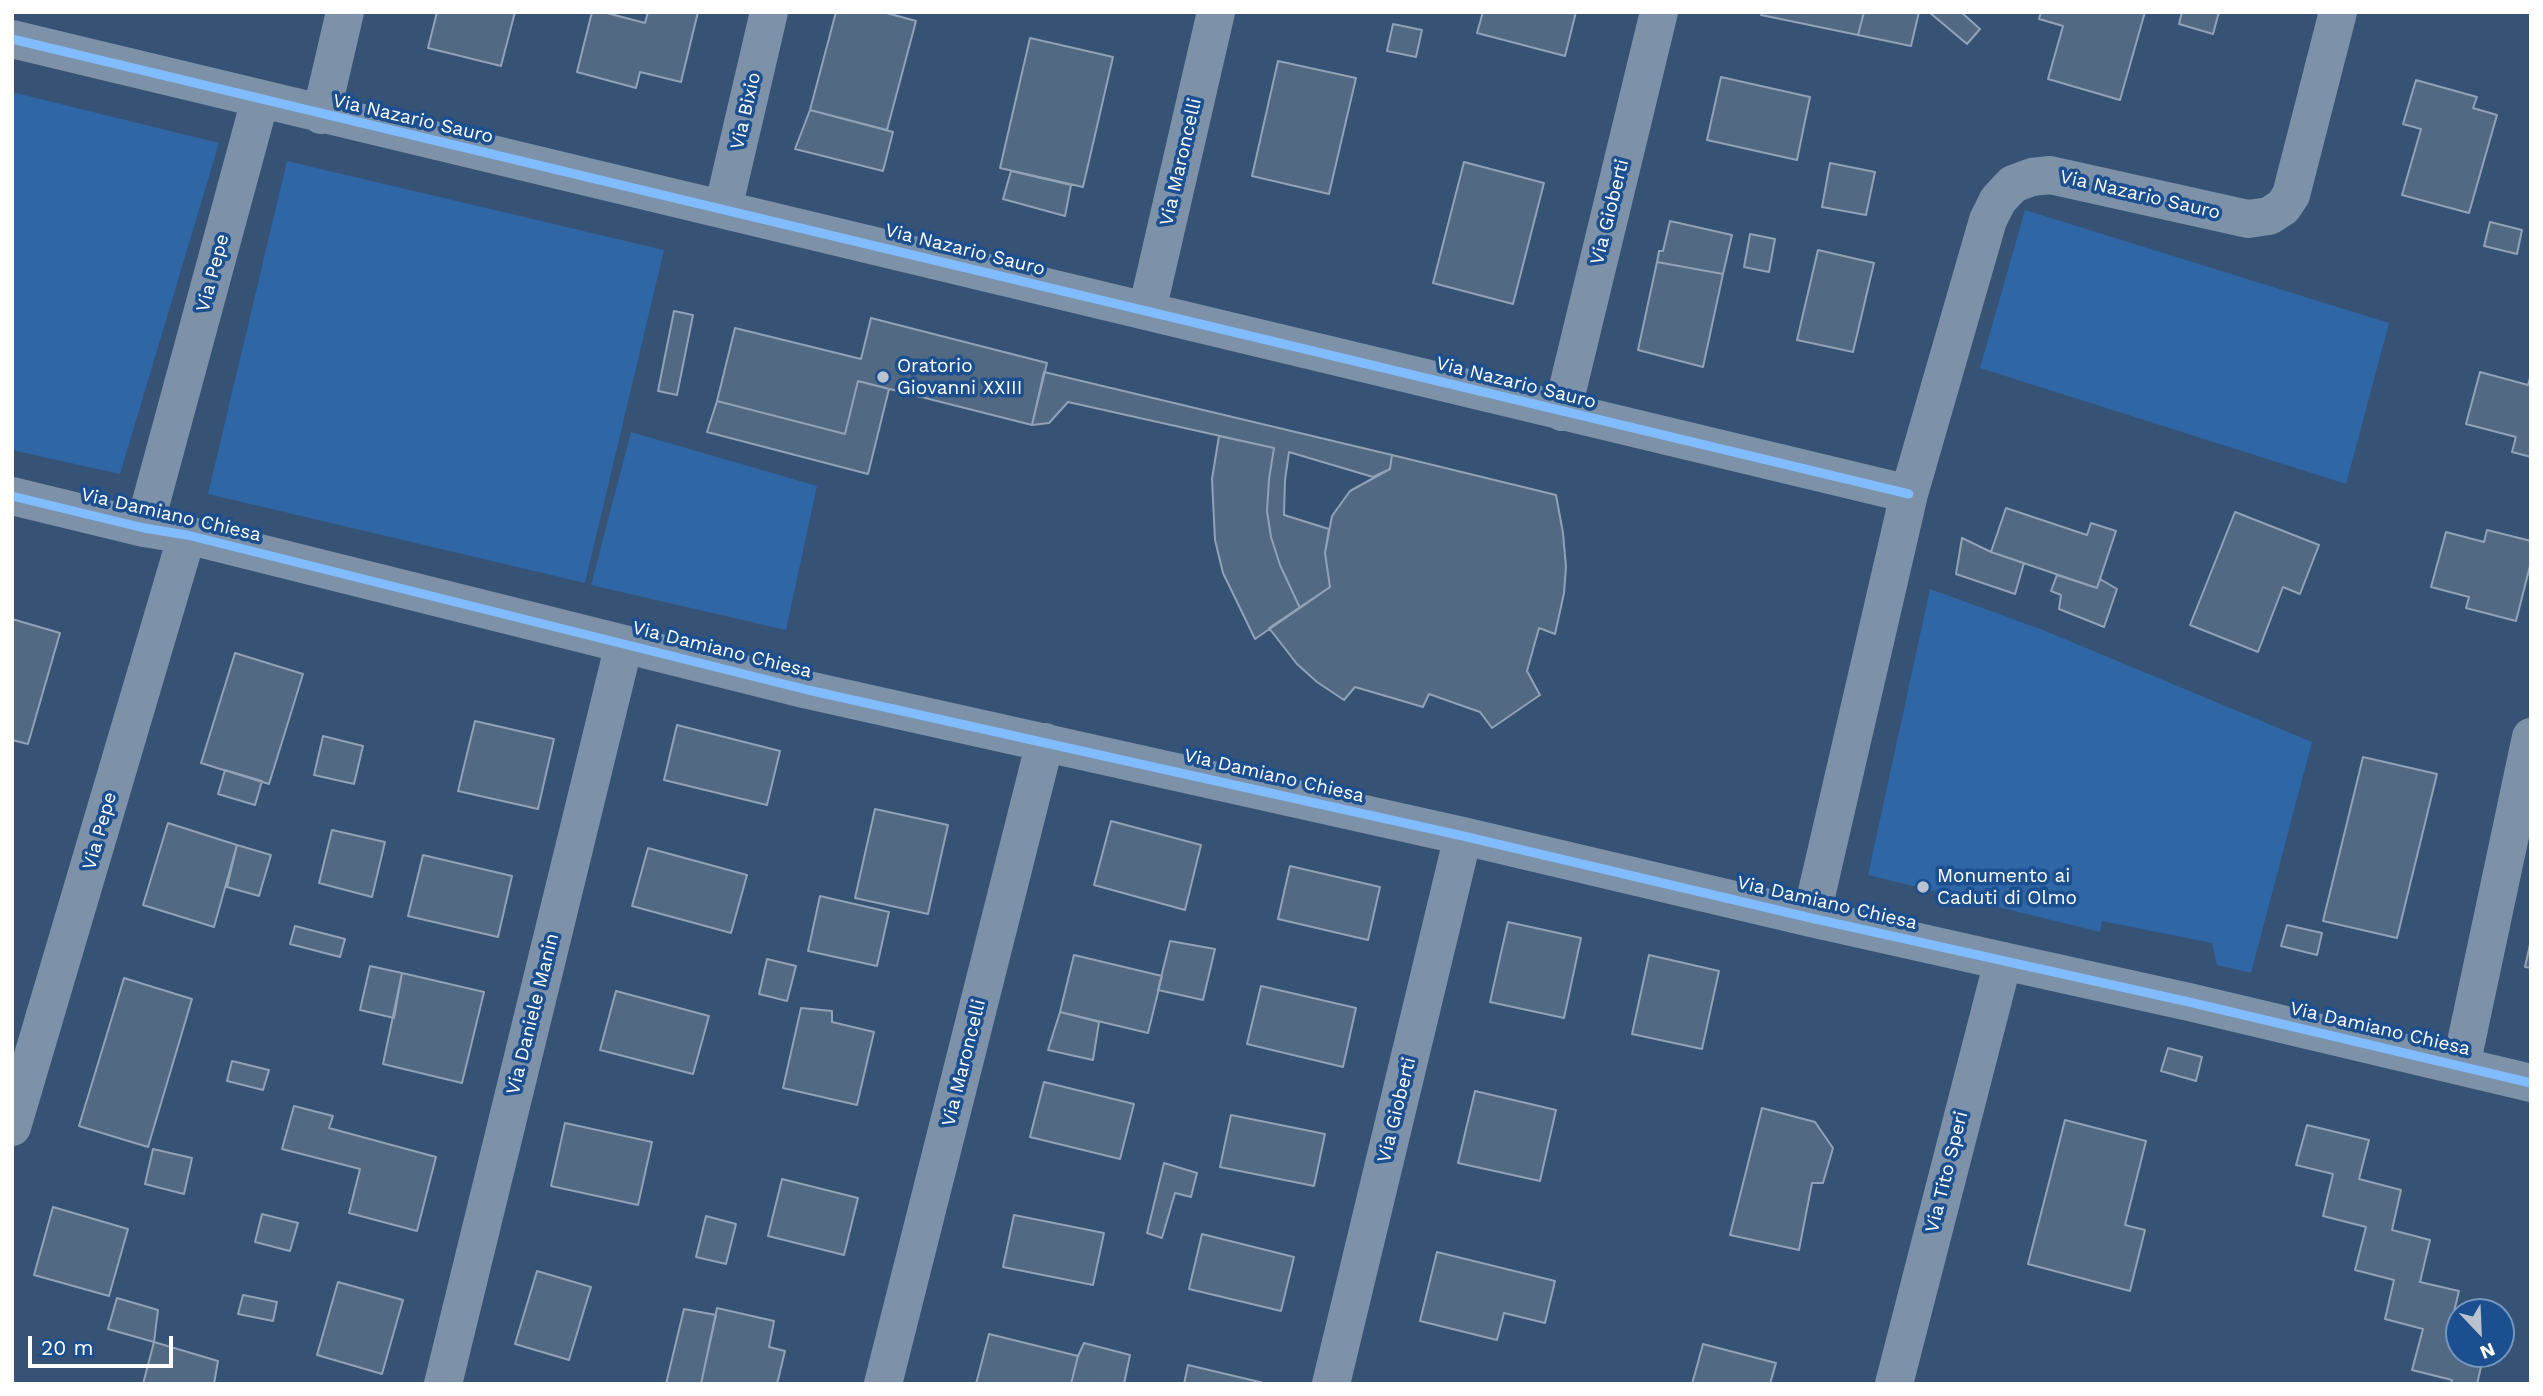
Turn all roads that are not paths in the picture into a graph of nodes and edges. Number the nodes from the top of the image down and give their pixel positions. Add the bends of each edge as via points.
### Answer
1 (345, 12) edge
2 (769, 12) edge
3 (1216, 12) edge
4 (1659, 12) edge
5 (2338, 12) edge
6 (12, 39) edge
7 (260, 100) junction
8 (321, 115) junction
9 (723, 209) junction
10 (1147, 311) junction
11 (1562, 412) junction
12 (1909, 494) junction
13 (12, 496) edge
14 (144, 528) junction
15 (187, 535) junction
16 (624, 644) junction
17 (2531, 737) edge
18 (1045, 742) junction
19 (1463, 835) junction
20 (1811, 918) junction
21 (2003, 961) junction
22 (2461, 1066) junction
23 (2531, 1083) edge
24 (12, 1127) edge
25 (443, 1384) edge
26 (883, 1384) edge
27 (1331, 1384) edge
28 (1894, 1384) edge

1 - 8 street
2 - 9 street, Via Bixio
3 - 10 street, Via Maroncelli
4 - 11 street, Via Gioberti
5 - 12 street, Via Nazario Sauro via 2291,195 2269,216 2248,219 2050,175 2013,184 1998,200 1988,220
6 - 7 street, Via Nazario Sauro
7 - 8 street, Via Nazario Sauro
7 - 14 street, Via Pepe
8 - 9 street, Via Nazario Sauro
9 - 10 street, Via Nazario Sauro
10 - 11 street, Via Nazario Sauro
11 - 12 street, Via Nazario Sauro
12 - 20 street
13 - 14 street, Via Damiano Chiesa
14 - 15 street, Via Damiano Chiesa
15 - 16 street, Via Damiano Chiesa
15 - 24 street, Via Pepe
16 - 18 street, Via Damiano Chiesa
16 - 25 street, Via Daniele Manin
17 - 22 street
18 - 19 street, Via Damiano Chiesa
18 - 26 street, Via Maroncelli
19 - 20 street, Via Damiano Chiesa
19 - 27 street, Via Gioberti
20 - 21 street, Via Damiano Chiesa
21 - 22 street, Via Damiano Chiesa
21 - 28 street, Via Tito Speri
22 - 23 street, Via Damiano Chiesa

